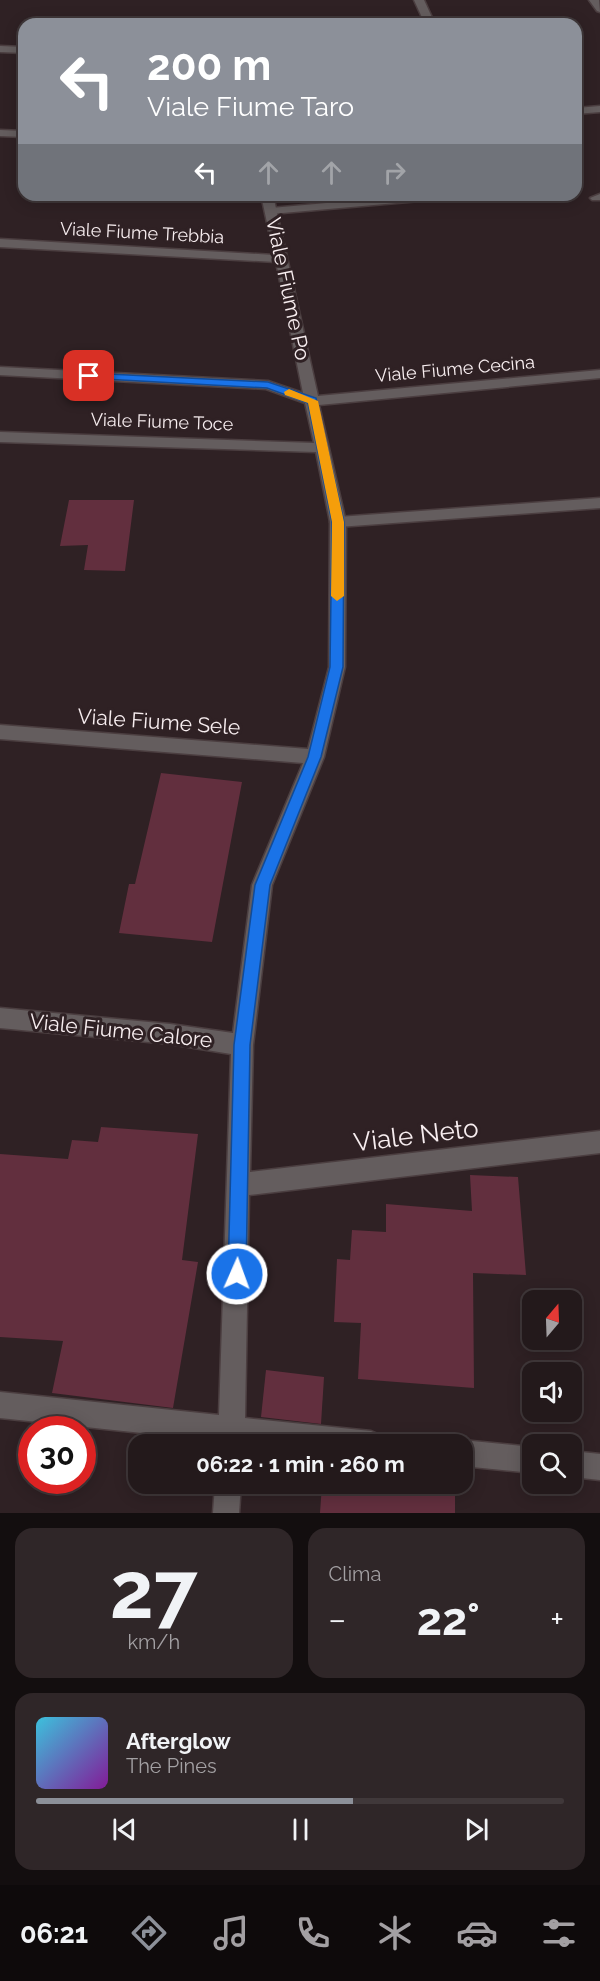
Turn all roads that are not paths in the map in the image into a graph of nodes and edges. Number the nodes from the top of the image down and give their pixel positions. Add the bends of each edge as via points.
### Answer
1 (419, 0) edge
2 (594, 0) edge
3 (600, 9) edge
4 (427, 18) edge
5 (0, 49) edge
6 (18, 50) edge
7 (600, 109) edge
8 (582, 110) edge
9 (0, 133) edge
10 (18, 134) edge
11 (315, 201) edge
12 (269, 203) edge
13 (0, 243) edge
14 (281, 259) junction
15 (0, 371) edge
16 (600, 374) edge
17 (313, 401) junction
18 (0, 437) edge
19 (323, 448) junction
20 (600, 503) edge
21 (338, 522) junction
22 (0, 732) edge
23 (315, 757) junction
24 (0, 1018) edge
25 (242, 1045) junction
26 (600, 1142) edge
27 (239, 1185) junction
28 (0, 1405) edge
29 (204, 1434) edge
30 (232, 1434) edge
31 (473, 1454) edge
32 (522, 1459) edge
33 (582, 1465) edge
34 (600, 1467) edge
35 (227, 1494) edge
36 (226, 1513) edge

1 - 4 street
2 - 3 street
5 - 6 street
7 - 8 street
9 - 10 street
11 - 12 street
12 - 14 street, Viale Fiume Po
13 - 14 street, Viale Fiume Trebbia
14 - 17 street, Viale Fiume Po
15 - 17 street via 268,385
16 - 17 street, Viale Fiume Cecina
17 - 19 street, Viale Fiume Po
18 - 19 street, Viale Fiume Toce
19 - 21 street, Viale Fiume Po
20 - 21 street
21 - 23 street, Viale Fiume Po via 337,667
22 - 23 street, Viale Fiume Sele
23 - 25 street, Viale Fiume Po via 262,885
24 - 25 street, Viale Fiume Calore
25 - 27 street, Viale Fiume Po
26 - 27 street, Viale Neto
27 - 30 street, Viale Fiume Po
28 - 29 street
31 - 32 street
33 - 34 street
35 - 36 street

